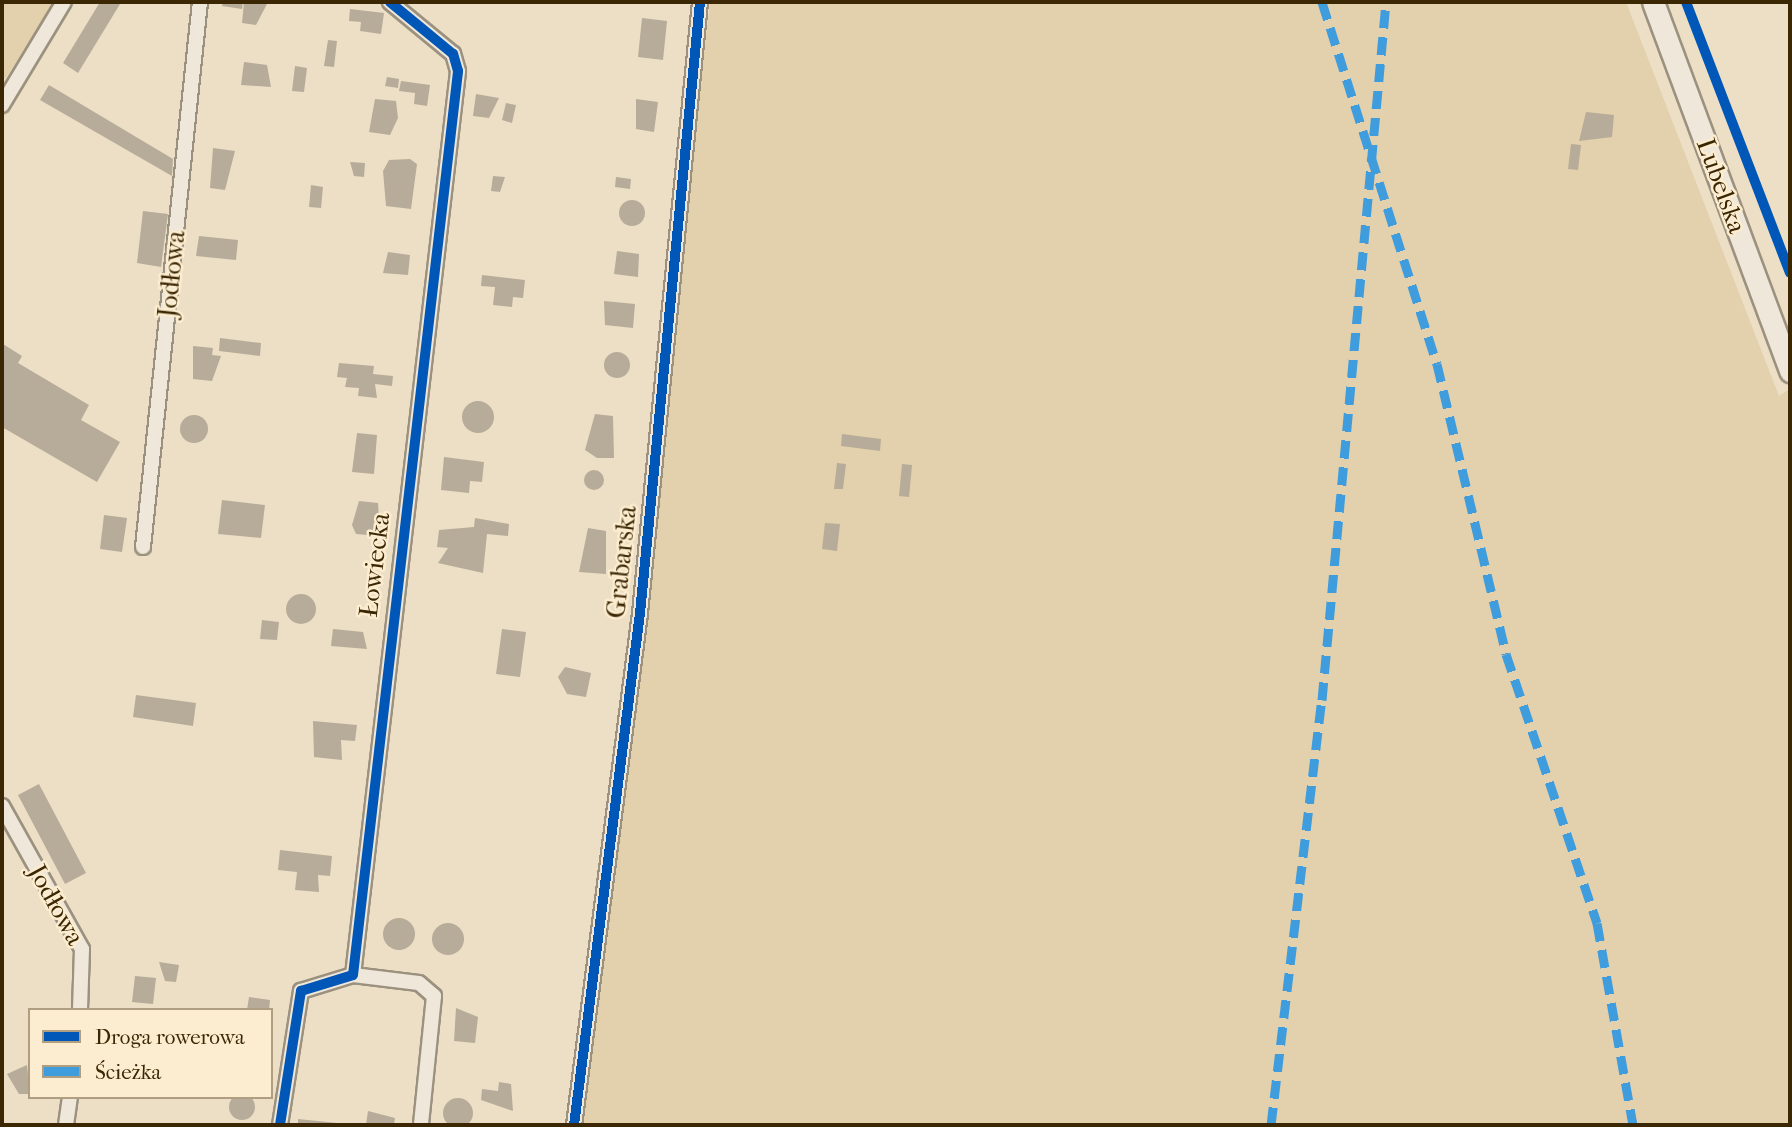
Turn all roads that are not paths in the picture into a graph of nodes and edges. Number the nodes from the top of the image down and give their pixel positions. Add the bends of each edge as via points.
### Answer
1 (64, 2) edge
2 (200, 2) edge
3 (390, 2) edge
4 (700, 2) edge
5 (1653, 2) edge
6 (4, 97) edge
7 (1790, 371) edge
8 (144, 547) dead end
9 (2, 806) edge
10 (353, 975) junction
11 (80, 1008) edge
12 (69, 1099) edge
13 (66, 1125) edge
14 (280, 1125) edge
15 (421, 1125) edge
16 (574, 1125) edge

1 - 6 street
2 - 8 street, Jodłowa
3 - 10 street, Łowiecka via 453,54 458,71
4 - 16 street, Grabarska via 640,613
5 - 7 main road, Lubelska
9 - 11 street, Jodłowa via 82,949
10 - 14 street via 301,991
10 - 15 street via 419,983 434,996
12 - 13 street

